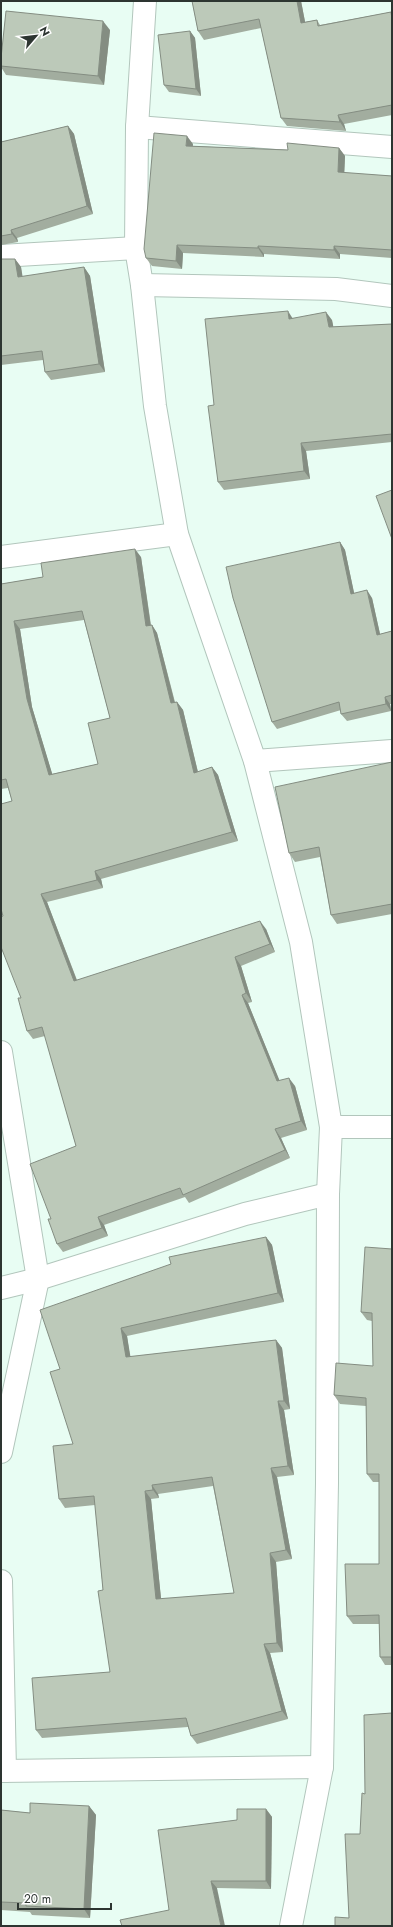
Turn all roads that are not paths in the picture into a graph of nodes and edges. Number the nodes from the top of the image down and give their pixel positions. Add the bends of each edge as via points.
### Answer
1 (145, 1) edge
2 (137, 127) junction
3 (392, 147) edge
4 (136, 248) junction
5 (1, 256) edge
6 (142, 285) junction
7 (392, 296) edge
8 (177, 534) junction
9 (1, 558) edge
10 (392, 751) edge
11 (255, 761) junction
12 (1, 1052) edge
13 (3, 1078) edge
14 (331, 1127) junction
15 (392, 1127) edge
16 (328, 1194) junction
17 (38, 1279) junction
18 (1, 1288) edge
19 (1, 1450) edge
20 (1, 1581) edge
21 (322, 1767) junction
22 (3, 1771) edge
23 (291, 1926) edge

1 - 2 street
2 - 3 street
2 - 4 street
4 - 5 street
4 - 6 street
6 - 7 street via 336,288
6 - 8 street via 155,406
8 - 9 street
8 - 11 street
10 - 11 street
11 - 14 street via 301,942
12 - 13 street
13 - 17 street
14 - 15 street
14 - 16 street
16 - 17 street via 245,1214
16 - 21 street via 327,1483
17 - 18 street
17 - 19 street
20 - 22 street
21 - 22 street
21 - 23 street

